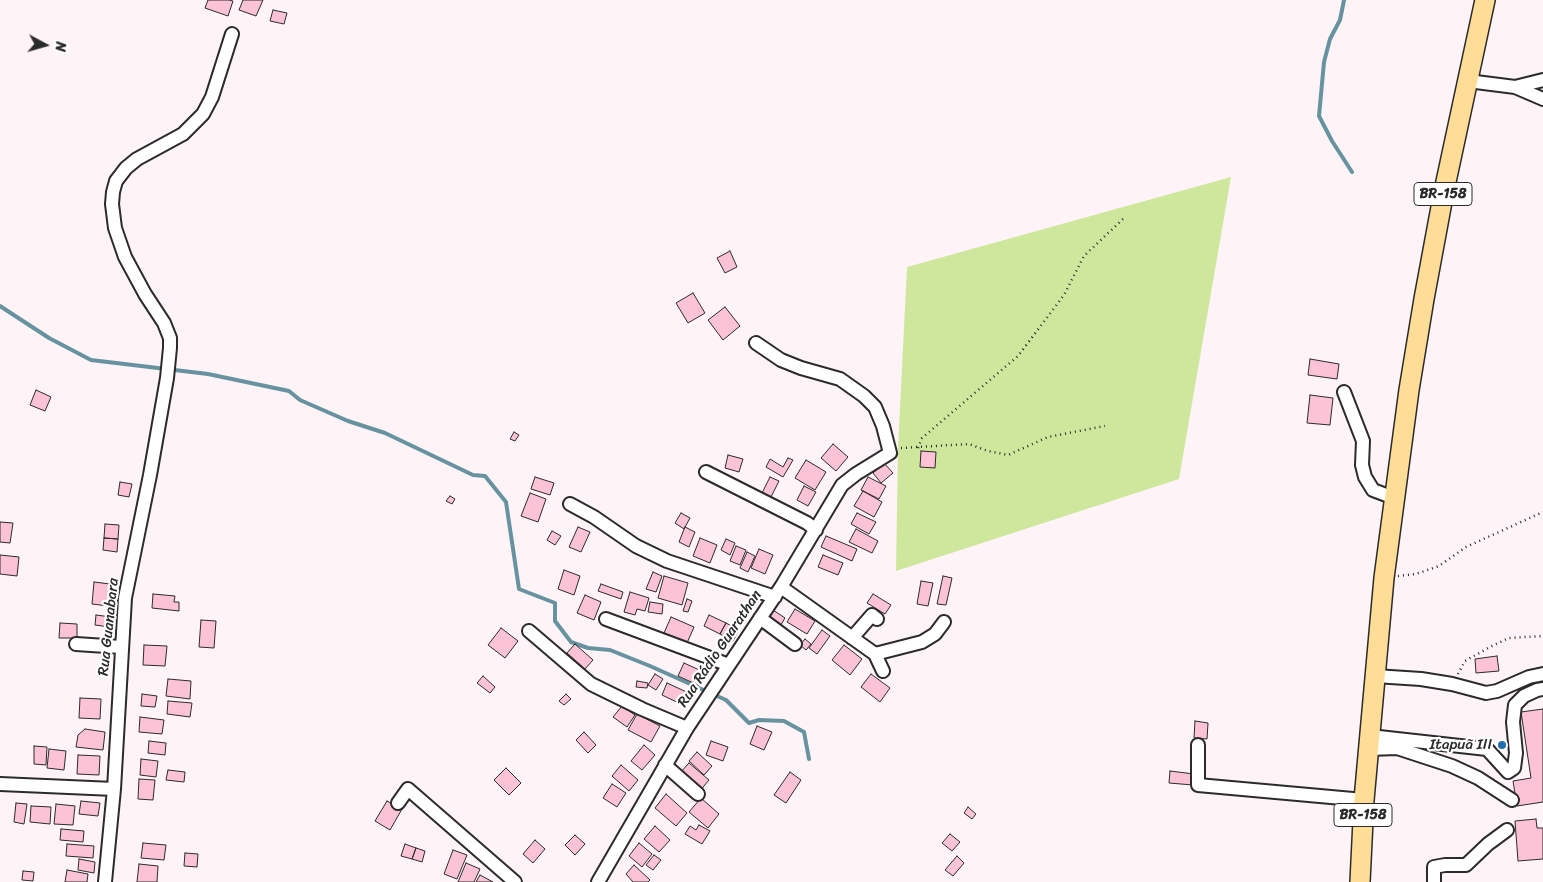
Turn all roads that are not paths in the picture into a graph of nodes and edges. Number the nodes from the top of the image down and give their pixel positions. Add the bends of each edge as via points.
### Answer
1 (1485, 0) edge
2 (232, 34) dead end
3 (1543, 80) edge
4 (1468, 81) junction
5 (1515, 86) junction
6 (1543, 99) edge
7 (756, 343) dead end
8 (1344, 392) dead end
9 (706, 472) dead end
10 (1394, 498) junction
11 (570, 504) dead end
12 (816, 530) junction
13 (778, 592) junction
14 (760, 618) junction
15 (606, 619) dead end
16 (878, 619) dead end
17 (944, 622) dead end
18 (529, 631) dead end
19 (852, 638) junction
20 (76, 644) dead end
21 (795, 644) dead end
22 (121, 647) junction
23 (875, 654) junction
24 (729, 665) junction
25 (883, 670) dead end
26 (1543, 674) edge
27 (1375, 676) junction
28 (1543, 689) edge
29 (686, 728) junction
30 (1369, 742) junction
31 (1198, 745) dead end
32 (665, 765) junction
33 (0, 784) edge
34 (114, 788) junction
35 (698, 794) dead end
36 (1364, 800) junction
37 (1512, 800) dead end
38 (398, 803) dead end
39 (1507, 830) dead end
40 (106, 882) edge
41 (515, 882) edge
42 (598, 882) edge
43 (1360, 882) edge
44 (1434, 882) edge

1 - 4 highway, BR-158
2 - 22 street, Rua Guanabara via 212,97 203,114 183,134 126,168 112,192 115,228 125,257 170,338 167,378 125,598
3 - 5 street
4 - 5 street
4 - 10 highway, BR-158 via 1424,299
5 - 6 street
7 - 12 street, Rua Rádio Guarathan via 781,360 840,380 875,407 882,426 890,453 842,485
8 - 10 street via 1363,442 1365,477 1373,490
9 - 12 street
10 - 27 highway, BR-158
11 - 13 street via 636,546 667,561
12 - 13 street, Rua Rádio Guarathan
13 - 14 street, Rua Rádio Guarathan
13 - 19 street
14 - 21 street
14 - 24 street, Rua Rádio Guarathan
15 - 24 street
16 - 19 street via 872,615
17 - 23 street via 935,634 922,642
18 - 29 street via 590,684
19 - 23 street
20 - 22 street
22 - 34 street, Rua Guanabara
23 - 25 street
24 - 29 street, Rua Rádio Guarathan
26 - 27 street via 1486,693 1421,679
27 - 30 highway, BR-158
28 - 30 street via 1524,696 1516,705 1513,722 1516,753 1514,768 1508,772 1487,750
29 - 32 street, Rua Rádio Guarathan
30 - 36 highway, BR-158
30 - 37 street via 1452,766
31 - 36 street via 1198,785
32 - 35 street
32 - 42 street, Rua Rádio Guarathan
33 - 34 street
34 - 40 street, Rua Guanabara
36 - 43 highway, BR-158
38 - 41 street via 408,789
39 - 44 street via 1466,865 1434,867

